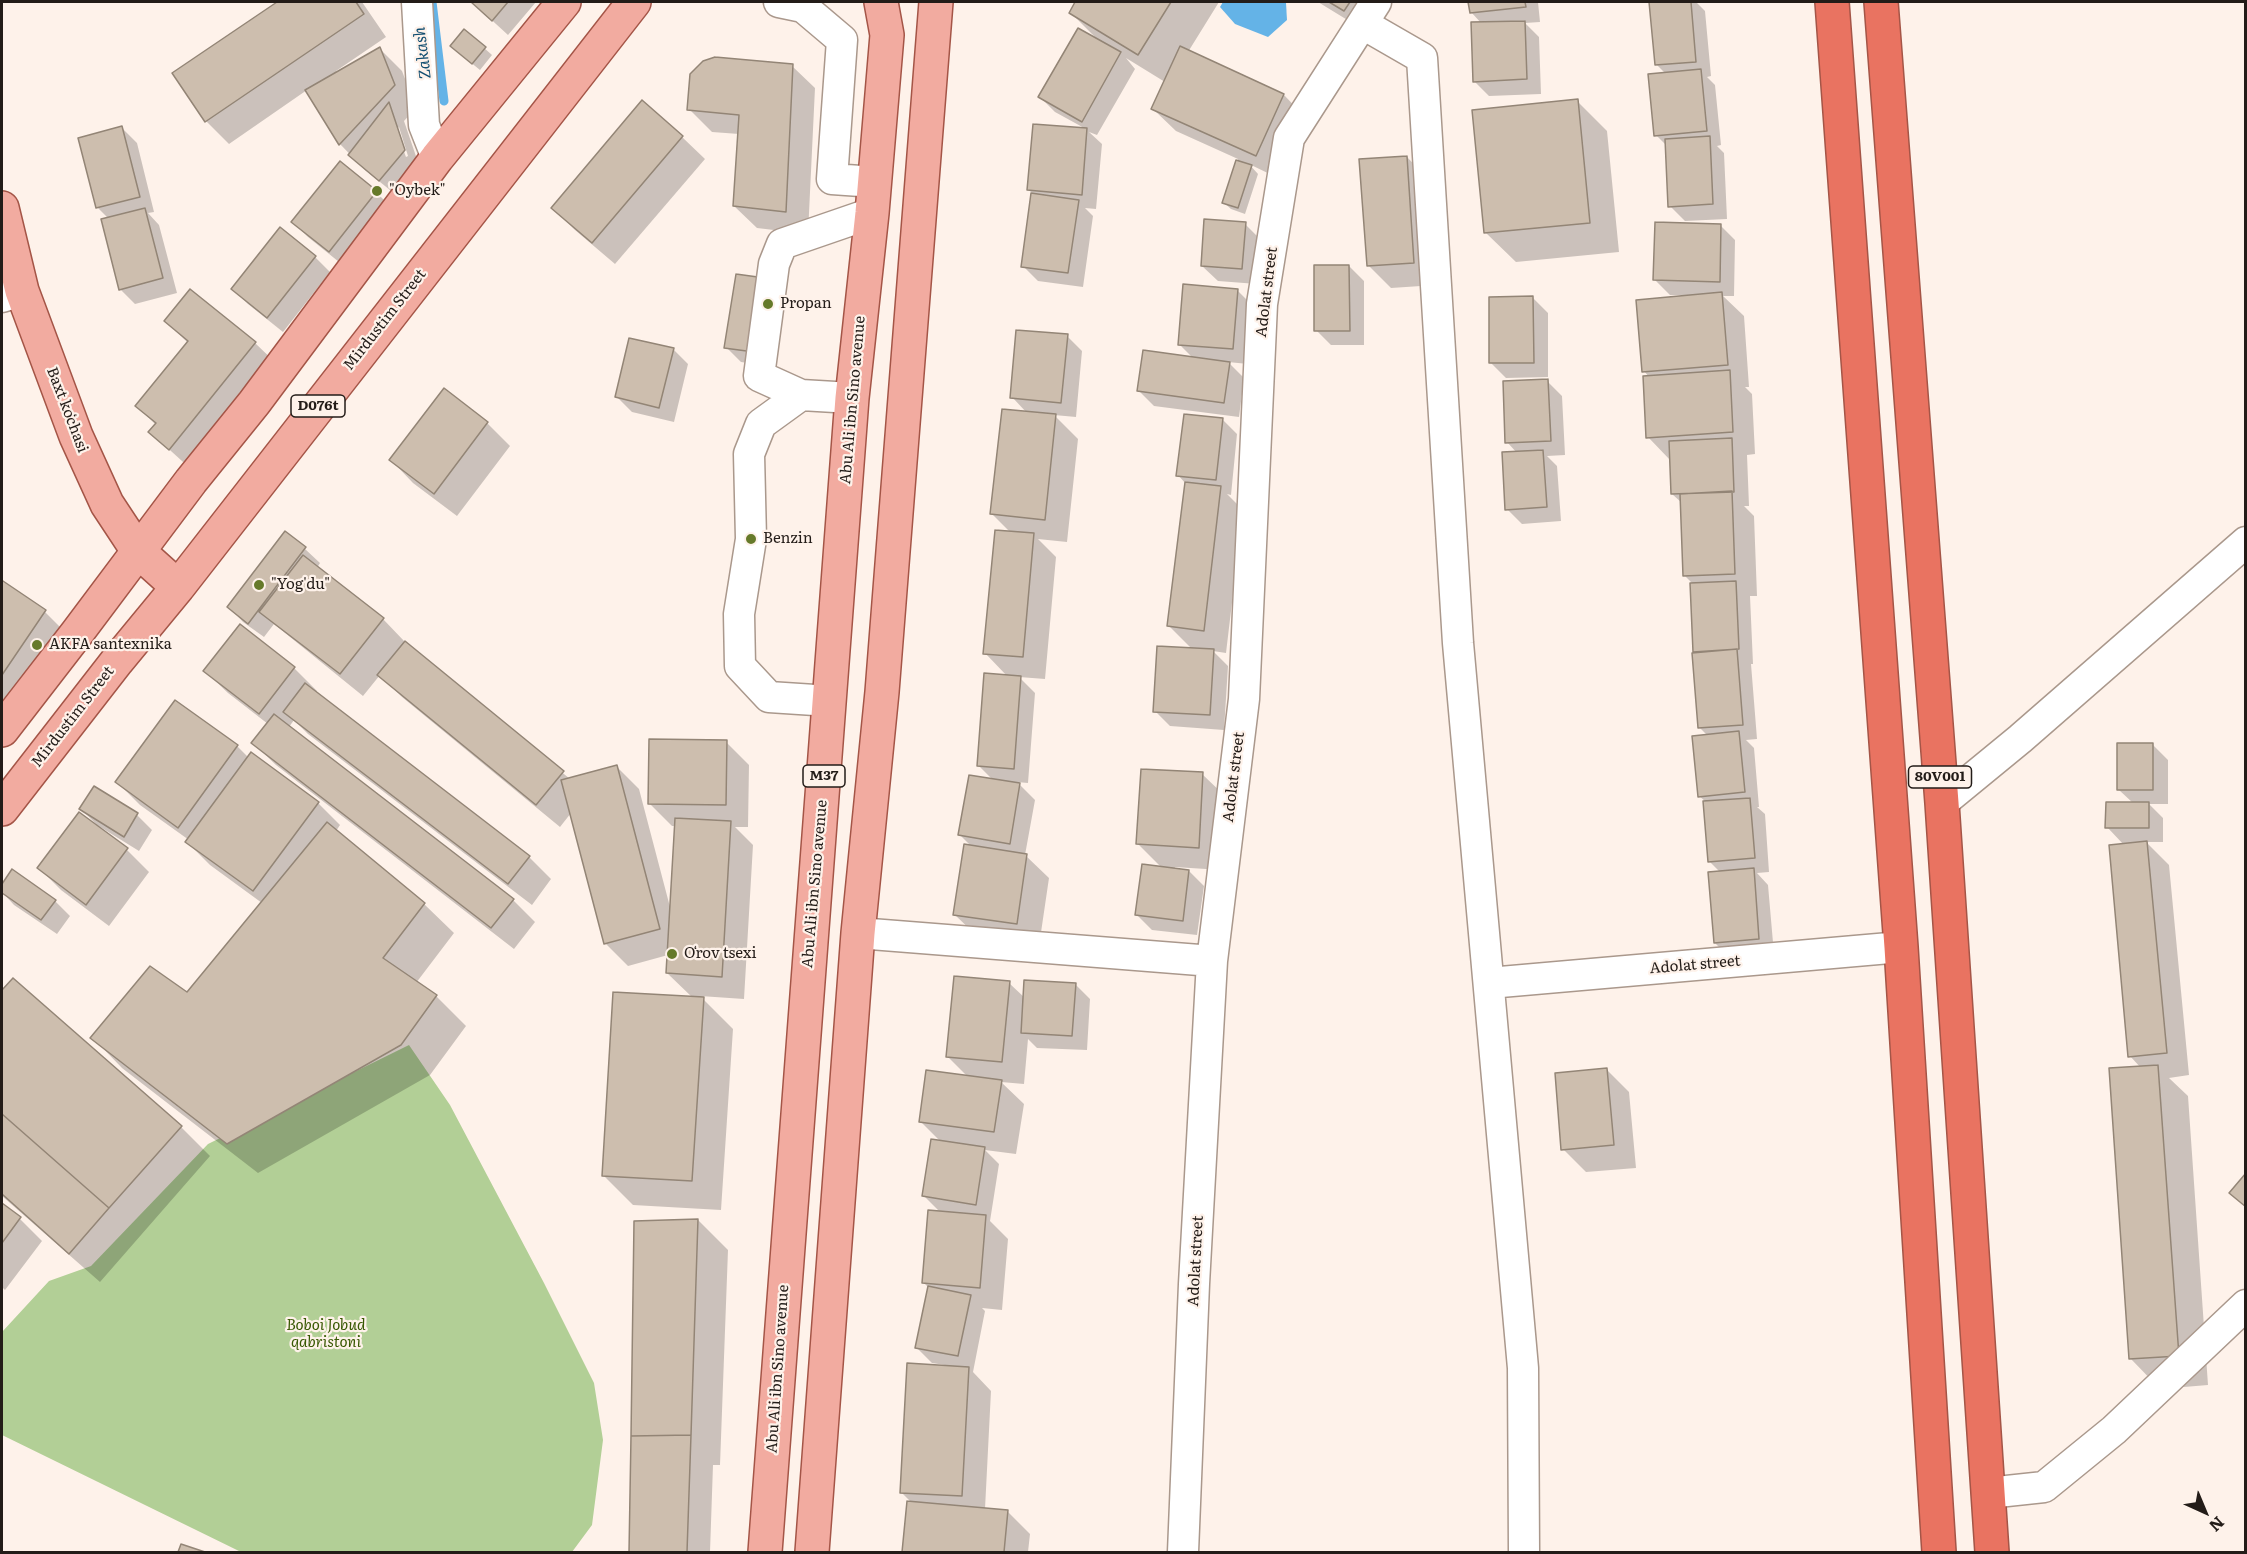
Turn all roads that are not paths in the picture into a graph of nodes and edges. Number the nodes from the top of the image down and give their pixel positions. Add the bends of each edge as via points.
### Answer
1 (417, 2) edge
2 (564, 2) edge
3 (634, 2) edge
4 (779, 2) edge
5 (864, 2) edge
6 (882, 2) edge
7 (936, 2) edge
8 (1832, 2) edge
9 (1881, 2) edge
10 (1369, 13) edge
11 (887, 35) junction
12 (437, 158) junction
13 (873, 197) junction
14 (2, 208) edge
15 (12, 294) edge
16 (801, 395) junction
17 (852, 398) junction
18 (2246, 542) edge
19 (138, 551) junction
20 (178, 587) junction
21 (830, 701) junction
22 (2, 730) edge
23 (1942, 804) junction
24 (2, 809) edge
25 (858, 933) junction
26 (1901, 947) junction
27 (1212, 961) junction
28 (1488, 983) junction
29 (2246, 1305) edge
30 (1988, 1493) junction
31 (765, 1552) edge
32 (812, 1552) edge
33 (1183, 1552) edge
34 (1524, 1552) edge
35 (1939, 1552) edge
36 (1992, 1552) edge

1 - 12 street via 424,125
2 - 12 main road
3 - 20 main road, Mirdustim Street / D076t
4 - 13 street via 802,7 842,40 832,179
5 - 11 main road
6 - 11 main road, Abu Ali ibn Sino avenue / M37
7 - 25 main road via 882,692
8 - 26 highway, 80V001
9 - 23 highway, 80V001
10 - 27 street, Adolat street via 1289,138 1278,204 1262,304 1244,699
10 - 28 street, Adolat street via 1422,58 1458,643
11 - 13 main road, Abu Ali ibn Sino avenue / M37
12 - 19 main road
13 - 16 street via 782,244 774,264 759,376
13 - 17 main road, Abu Ali ibn Sino avenue / M37
14 - 15 main road, Baxt koʻchasi
15 - 19 main road, Baxt koʻchasi via 107,504
16 - 17 street
16 - 21 street via 761,424 749,454 751,538 739,614 741,666 769,697
17 - 21 main road, Abu Ali ibn Sino avenue / M37
18 - 23 street
19 - 20 main road, Baxt koʻchasi
19 - 22 main road
20 - 24 main road, Mirdustim Street / D076t
21 - 31 main road, Abu Ali ibn Sino avenue / M37
23 - 30 highway, 80V001
25 - 27 street
25 - 32 main road
26 - 28 street, Adolat street
26 - 35 highway, 80V001
27 - 33 street, Adolat street
28 - 34 street, Adolat street via 1523,1368
29 - 30 street via 2114,1430 2044,1487
30 - 36 highway, 80V001

